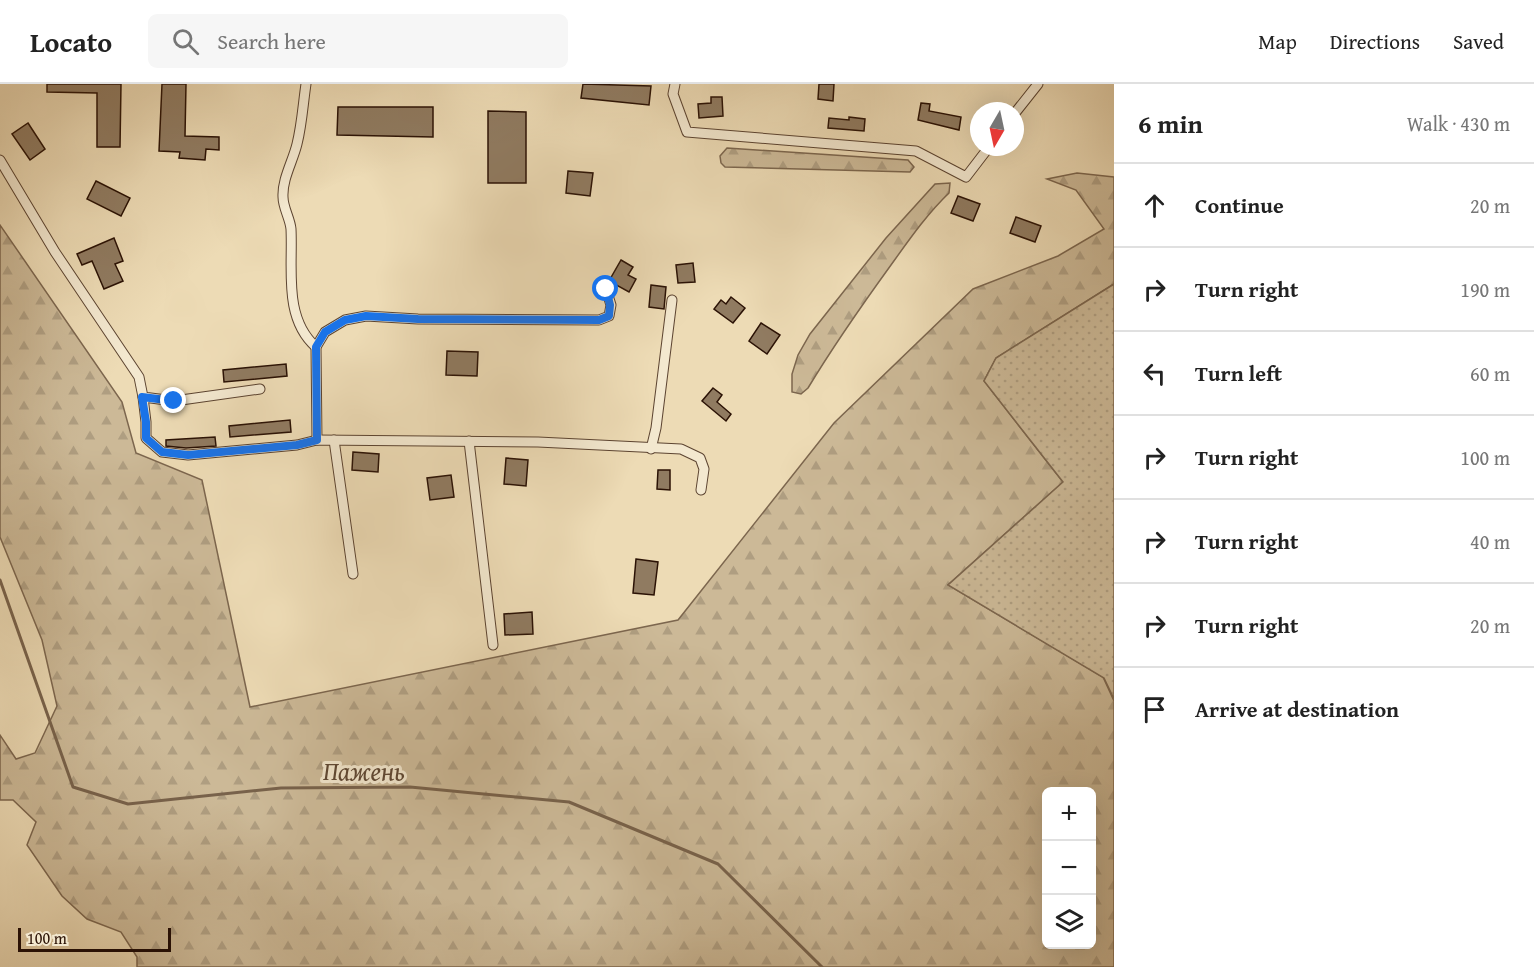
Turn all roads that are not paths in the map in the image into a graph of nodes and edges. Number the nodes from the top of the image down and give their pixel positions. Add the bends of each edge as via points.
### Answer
1 (306, 84) edge
2 (675, 84) edge
3 (1038, 84) edge
4 (1024, 102) edge
5 (982, 156) edge
6 (0, 160) edge
7 (606, 289) dead end
8 (672, 300) dead end
9 (316, 347) junction
10 (260, 389) dead end
11 (142, 397) junction
12 (317, 440) junction
13 (334, 440) junction
14 (469, 441) junction
15 (651, 449) junction
16 (701, 490) dead end
17 (353, 574) dead end
18 (493, 645) dead end

1 - 9 street via 283,198 291,226 291,280 297,320
2 - 5 street via 673,94 687,132 916,151 966,177
3 - 4 street
6 - 11 street via 55,252 139,377
7 - 9 street via 609,316 599,320 366,316 345,320 325,332
8 - 15 street
9 - 12 street
10 - 11 street via 174,401
11 - 12 street via 146,438 162,452 188,455
12 - 13 street
13 - 14 street
13 - 17 street
14 - 15 street
14 - 18 street
15 - 16 street via 681,449 700,458 704,469

